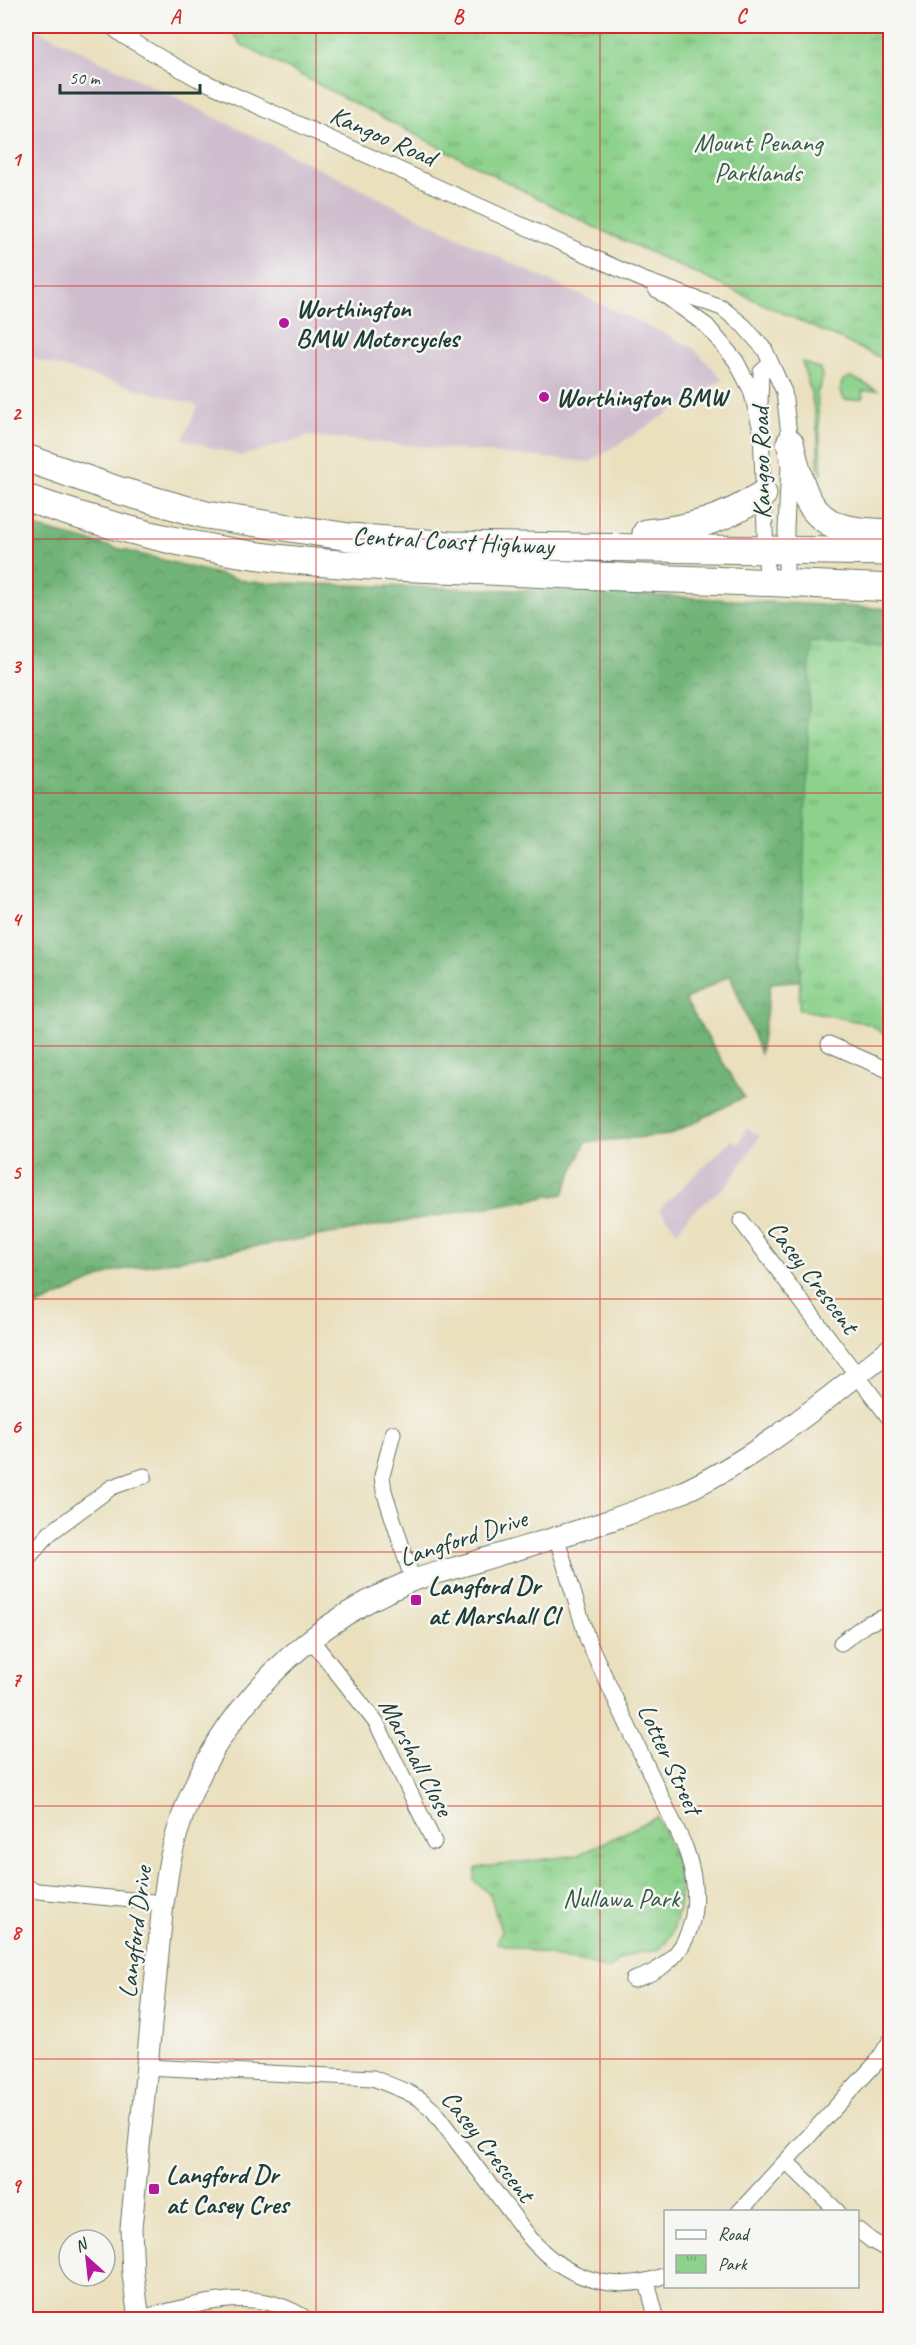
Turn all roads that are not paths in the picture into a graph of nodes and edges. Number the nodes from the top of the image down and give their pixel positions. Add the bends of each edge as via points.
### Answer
1 (111, 26) edge
2 (641, 279) junction
3 (736, 361) junction
4 (771, 363) junction
5 (761, 430) junction
6 (790, 443) junction
7 (26, 458) edge
8 (763, 494) junction
9 (26, 498) edge
10 (891, 533) edge
11 (497, 545) junction
12 (776, 550) junction
13 (891, 552) edge
14 (777, 582) junction
15 (891, 588) edge
16 (829, 1044) dead end
17 (891, 1071) edge
18 (741, 1221) dead end
19 (891, 1349) edge
20 (857, 1375) junction
21 (891, 1419) edge
22 (393, 1433) dead end
23 (144, 1476) dead end
24 (556, 1536) junction
25 (26, 1560) edge
26 (413, 1581) junction
27 (891, 1615) edge
28 (310, 1638) junction
29 (841, 1643) dead end
30 (434, 1842) dead end
31 (26, 1887) edge
32 (164, 1903) junction
33 (633, 1980) dead end
34 (891, 2041) edge
35 (146, 2067) junction
36 (786, 2161) junction
37 (740, 2210) edge
38 (837, 2210) edge
39 (859, 2231) edge
40 (891, 2251) edge
41 (664, 2276) edge
42 (648, 2282) junction
43 (139, 2319) edge
44 (308, 2319) edge
45 (657, 2319) edge

1 - 2 street, Kangoo Road via 196,78
2 - 3 street, Kangoo Road via 707,326
2 - 4 street, Kangoo Road via 722,308 744,326
3 - 4 street
3 - 5 street, Kangoo Road via 751,390
4 - 5 street via 761,372
4 - 6 street, Kangoo Road via 784,392
5 - 8 street, Kangoo Road
6 - 10 highway via 802,488 816,514 845,528
6 - 12 street, Kangoo Road
7 - 11 highway, Central Coast Highway via 117,490 206,515 349,537
8 - 11 highway via 734,513 682,529 632,535 542,533
8 - 12 street, Kangoo Road
9 - 14 highway, Central Coast Highway via 127,529 294,560 509,573
11 - 12 highway, Central Coast Highway
12 - 13 highway, Central Coast Highway
12 - 14 street, Kangoo Road
14 - 15 highway, Central Coast Highway
16 - 17 street
18 - 20 street, Casey Crescent
19 - 20 street, Langford Drive
20 - 21 street, Casey Crescent
20 - 24 street, Langford Drive via 759,1449 717,1475 631,1514
22 - 26 street via 382,1476 384,1491
23 - 25 street via 112,1487 50,1533
24 - 26 street, Langford Drive
24 - 33 street, Lotter Street via 588,1641 693,1869 694,1909 681,1948 663,1967
26 - 28 street, Langford Drive via 349,1612
27 - 29 street via 867,1624
28 - 30 street, Marshall Close via 377,1725
28 - 32 street, Langford Drive via 254,1692 211,1756 179,1829
31 - 32 street
32 - 35 street, Langford Drive
34 - 36 street via 877,2062
35 - 42 street, Casey Crescent via 328,2074 389,2083 420,2098 433,2110 548,2257 592,2281
35 - 43 street, Langford Drive via 131,2228
36 - 37 street
36 - 38 street
39 - 40 street
41 - 42 street, Casey Crescent
42 - 45 street
43 - 44 street via 235,2298 261,2299

